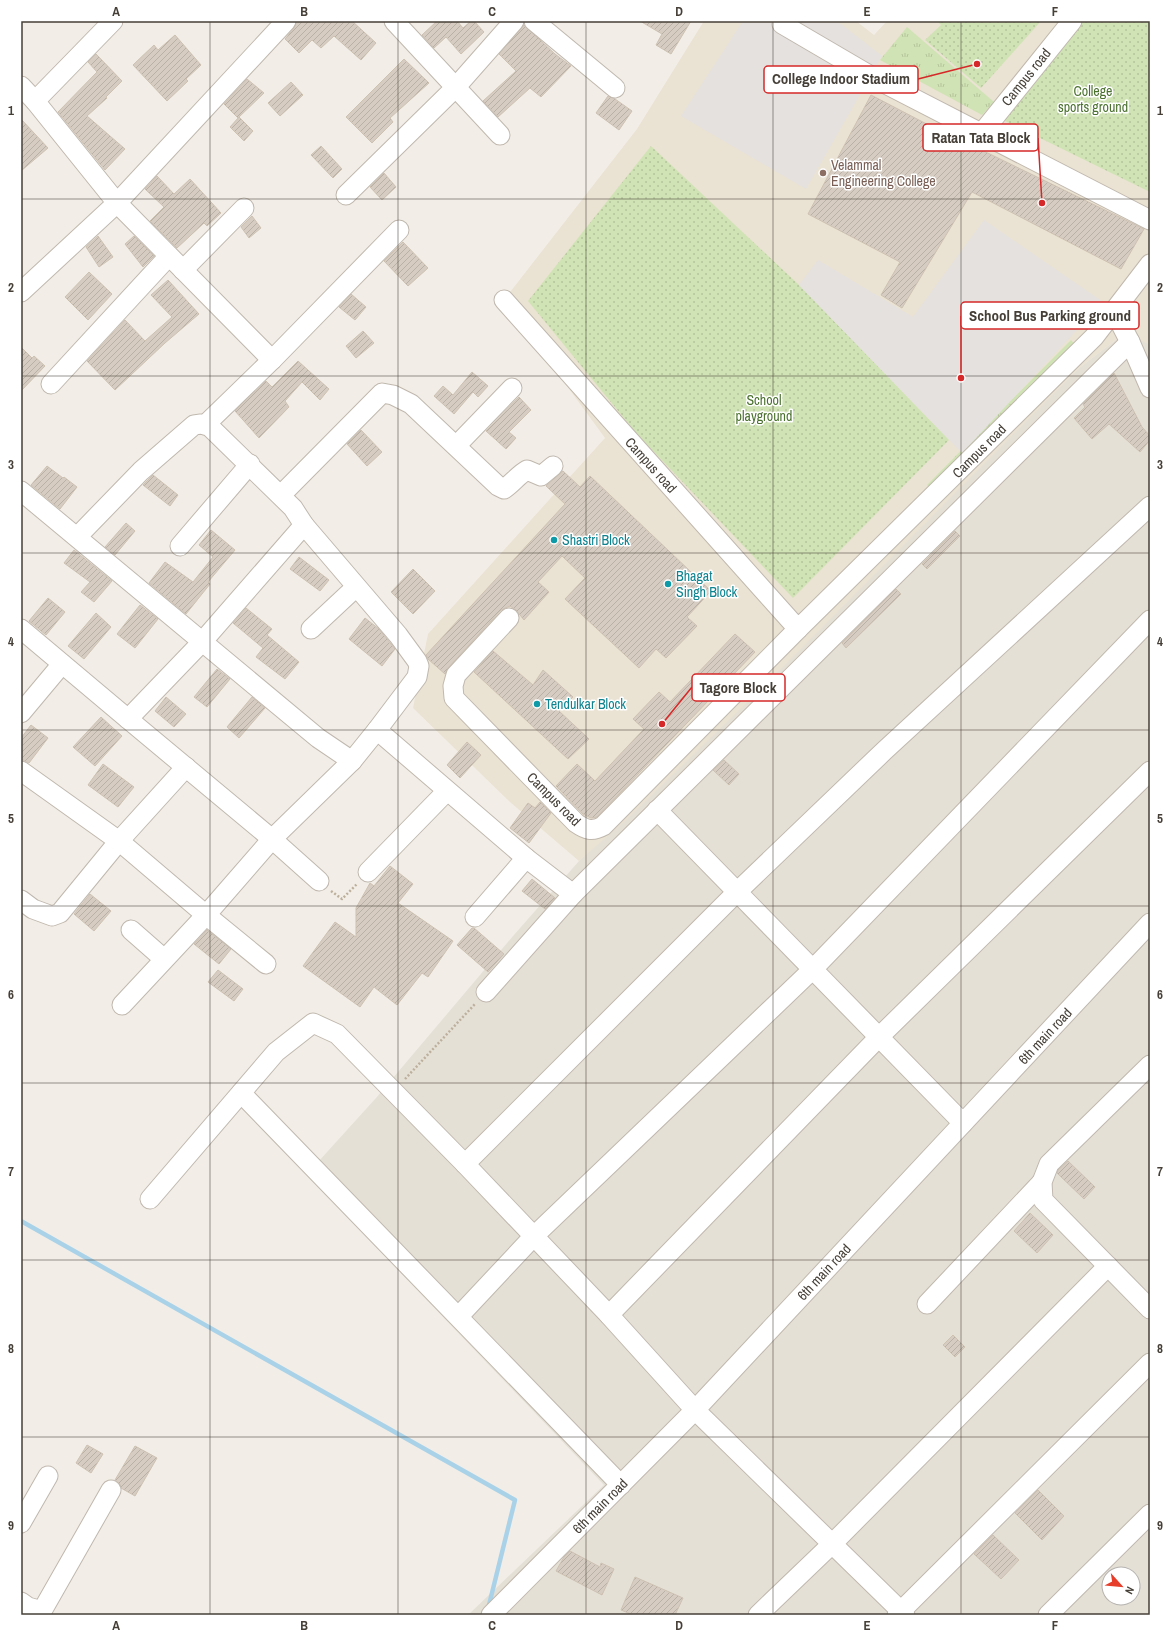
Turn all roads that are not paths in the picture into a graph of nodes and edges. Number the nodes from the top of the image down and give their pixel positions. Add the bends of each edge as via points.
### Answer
1 (113, 21) edge
2 (286, 21) edge
3 (394, 21) edge
4 (514, 21) edge
5 (534, 21) edge
6 (1072, 21) edge
7 (782, 24) dead end
8 (21, 86) edge
9 (455, 88) junction
10 (616, 88) dead end
11 (35, 101) junction
12 (981, 134) junction
13 (500, 135) dead end
14 (346, 195) dead end
15 (117, 203) junction
16 (244, 208) dead end
17 (1150, 220) edge
18 (399, 230) dead end
19 (170, 256) junction
20 (1150, 264) edge
21 (183, 270) junction
22 (21, 292) edge
23 (504, 300) dead end
24 (1114, 311) junction
25 (1130, 342) junction
26 (272, 360) junction
27 (51, 384) dead end
28 (512, 388) dead end
29 (1150, 388) edge
30 (205, 425) junction
31 (456, 446) junction
32 (250, 464) junction
33 (553, 466) dead end
34 (21, 491) edge
35 (281, 495) junction
36 (1150, 506) edge
37 (304, 525) junction
38 (77, 537) junction
39 (180, 546) dead end
40 (356, 587) junction
41 (509, 618) dead end
42 (1150, 620) edge
43 (21, 629) edge
44 (311, 629) dead end
45 (798, 629) junction
46 (202, 642) junction
47 (62, 664) junction
48 (21, 713) edge
49 (128, 719) junction
50 (702, 726) junction
51 (377, 730) junction
52 (723, 746) junction
53 (352, 761) junction
54 (186, 767) junction
55 (21, 771) edge
56 (1150, 771) edge
57 (447, 791) junction
58 (657, 810) junction
59 (272, 838) junction
60 (119, 841) junction
61 (526, 858) junction
62 (368, 872) road end
63 (319, 881) dead end
64 (737, 892) junction
65 (573, 894) junction
66 (21, 900) edge
67 (206, 915) junction
68 (475, 917) dead end
69 (1150, 923) edge
70 (131, 930) dead end
71 (164, 959) junction
72 (266, 964) dead end
73 (813, 969) junction
74 (486, 992) road end
75 (122, 1005) dead end
76 (879, 1037) junction
77 (1150, 1065) edge
78 (241, 1092) junction
79 (963, 1123) junction
80 (465, 1164) junction
81 (1042, 1182) junction
82 (150, 1199) dead end
83 (533, 1237) junction
84 (1108, 1266) junction
85 (927, 1304) dead end
86 (1150, 1309) edge
87 (459, 1316) junction
88 (609, 1316) junction
89 (1150, 1363) edge
90 (695, 1410) junction
91 (48, 1476) dead end
92 (620, 1485) junction
93 (111, 1490) dead end
94 (1150, 1514) edge
95 (21, 1523) edge
96 (832, 1544) junction
97 (21, 1602) edge
98 (901, 1614) edge
99 (491, 1615) edge
100 (758, 1615) edge
101 (1048, 1615) edge

1 - 11 street
2 - 15 street
3 - 9 street
4 - 9 street
5 - 10 street
6 - 12 street, Campus road
7 - 12 street via 876,79
8 - 11 street
9 - 13 street
9 - 14 street
11 - 15 street
12 - 17 street
15 - 19 street
15 - 22 street
16 - 21 street
18 - 26 street
19 - 21 street
19 - 27 street
20 - 24 street, Campus road
21 - 26 street
23 - 45 street, Campus road
24 - 25 street
24 - 45 street, Campus road via 1094,337
25 - 29 street
25 - 52 street
26 - 30 street
28 - 31 street
30 - 32 street via 221,436
30 - 38 street via 194,425 141,471
31 - 33 street via 504,489 527,470 541,476
31 - 35 street via 411,404 393,395 382,393
32 - 35 street
32 - 39 street
34 - 38 street
35 - 37 street
36 - 64 street via 884,751
37 - 40 street
37 - 46 street
38 - 46 street
40 - 44 street
40 - 51 street via 398,635 419,666 416,677
41 - 50 street, Campus road via 456,675 453,686 454,698 576,823 586,830 595,830 603,826
42 - 73 street
43 - 47 street
45 - 50 street, Campus road
46 - 49 street
46 - 53 street via 318,738
47 - 48 street
47 - 49 street
49 - 54 street
50 - 52 street
51 - 53 street
51 - 57 street
52 - 58 street
53 - 59 street
54 - 59 street
54 - 60 street
55 - 60 street
56 - 76 street
57 - 61 street
57 - 62 street
58 - 64 street
58 - 65 street
59 - 63 street
59 - 67 street
60 - 66 street via 60,913 52,916 33,909
60 - 67 street
61 - 65 street
61 - 68 street
64 - 73 street
64 - 80 street
65 - 74 street
67 - 71 street
67 - 72 street
69 - 79 street, 6th main road
70 - 71 street
71 - 75 street
73 - 76 street
73 - 83 street
76 - 79 street
76 - 88 street
77 - 81 street via 1049,1164
78 - 80 street via 276,1052 313,1023 337,1034
78 - 82 street
78 - 87 street
79 - 90 street, 6th main road
80 - 83 street
81 - 84 street via 1043,1200
81 - 85 street
83 - 87 street
83 - 88 street
84 - 86 street
84 - 96 street
87 - 92 street
88 - 90 street
89 - 98 street
90 - 92 street, 6th main road
90 - 96 street
91 - 95 street
92 - 99 street, 6th main road
93 - 97 street via 42,1611
94 - 101 street
96 - 98 street
96 - 100 street

